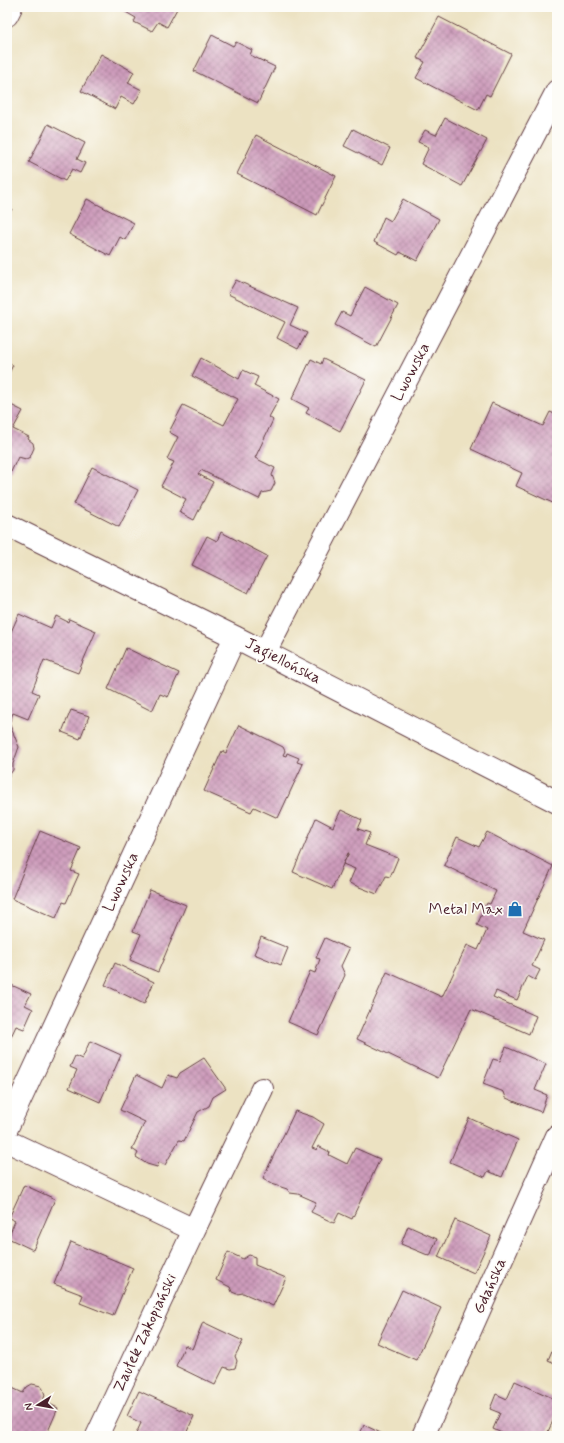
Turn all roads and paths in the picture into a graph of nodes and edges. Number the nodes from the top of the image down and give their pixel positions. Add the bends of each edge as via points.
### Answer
1 (11, 7) edge
2 (7, 14) edge
3 (557, 91) edge
4 (8, 528) edge
5 (235, 637) junction
6 (265, 652) junction
7 (557, 802) edge
8 (262, 1089) dead end
9 (7, 1128) edge
10 (557, 1136) edge
11 (7, 1142) edge
12 (194, 1230) junction
13 (96, 1436) edge
14 (423, 1436) edge

1 - 2 street
3 - 6 street, Lwowska
4 - 5 street, Jagiellońska
5 - 6 street, Jagiellońska
5 - 9 street, Lwowska
6 - 7 street, Jagiellońska
8 - 12 street, Zaułek Zakopiański
10 - 14 street, Gdańska
11 - 12 street
12 - 13 street, Zaułek Zakopiański

